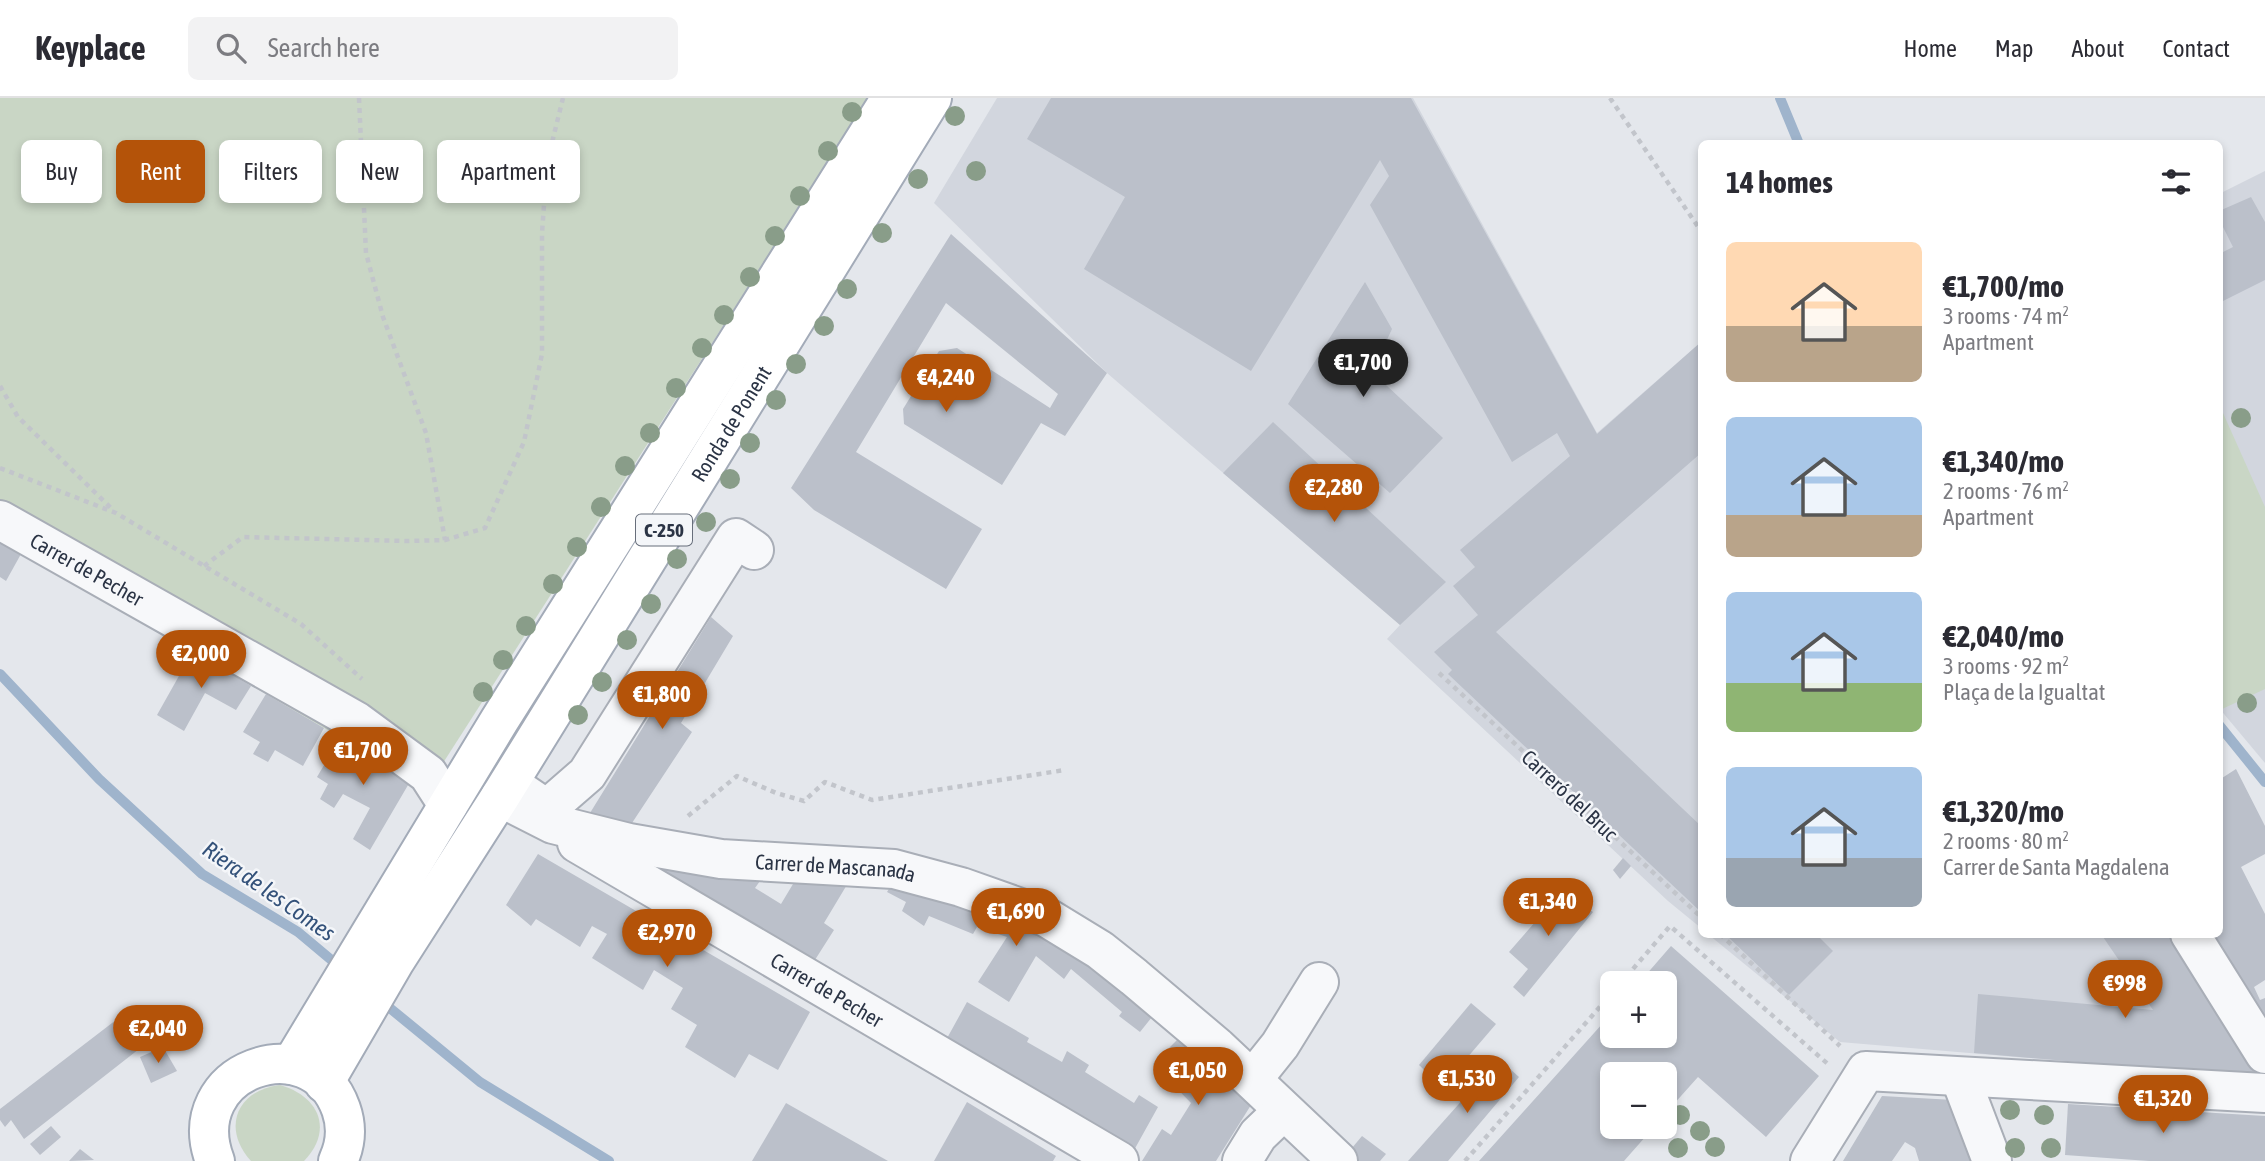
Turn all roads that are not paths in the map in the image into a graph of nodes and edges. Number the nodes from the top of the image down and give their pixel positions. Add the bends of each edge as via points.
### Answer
1 (891, 98) edge
2 (932, 98) edge
3 (0, 520) edge
4 (754, 551) dead end
5 (457, 790) junction
6 (504, 790) junction
7 (2192, 938) edge
8 (382, 949) junction
9 (1319, 982) dead end
10 (345, 1009) junction
11 (2265, 1054) edge
12 (291, 1065) junction
13 (1256, 1075) dead end
14 (1960, 1077) junction
15 (324, 1083) junction
16 (2265, 1093) edge
17 (1282, 1112) junction
18 (345, 1155) edge
19 (215, 1161) edge
20 (1119, 1161) edge
21 (1242, 1161) edge
22 (1338, 1161) edge
23 (1810, 1161) edge
24 (1992, 1161) edge

1 - 5 main road, C-250
2 - 6 main road, Ronda de Ponent / C-250
3 - 5 street, Carrer de Pecher via 356,721
4 - 6 street via 736,538 587,774 545,808
5 - 8 main road, C-250
6 - 8 main road, Ronda de Ponent / C-250
6 - 17 street, Carrer de Mascanada via 553,824 629,843 721,859 894,869 1046,917 1134,977
6 - 20 street, Carrer de Pecher
7 - 11 street
8 - 10 main road, C-250
9 - 13 street
10 - 12 main road, C-250
10 - 15 main road, C-250
12 - 15 main road
12 - 19 main road via 256,1067 227,1085 210,1116 209,1139
14 - 16 street
14 - 23 street via 1860,1079
14 - 24 street
15 - 18 main road via 341,1111
17 - 21 street via 1258,1135
17 - 22 street, Carrer de Mascanada

